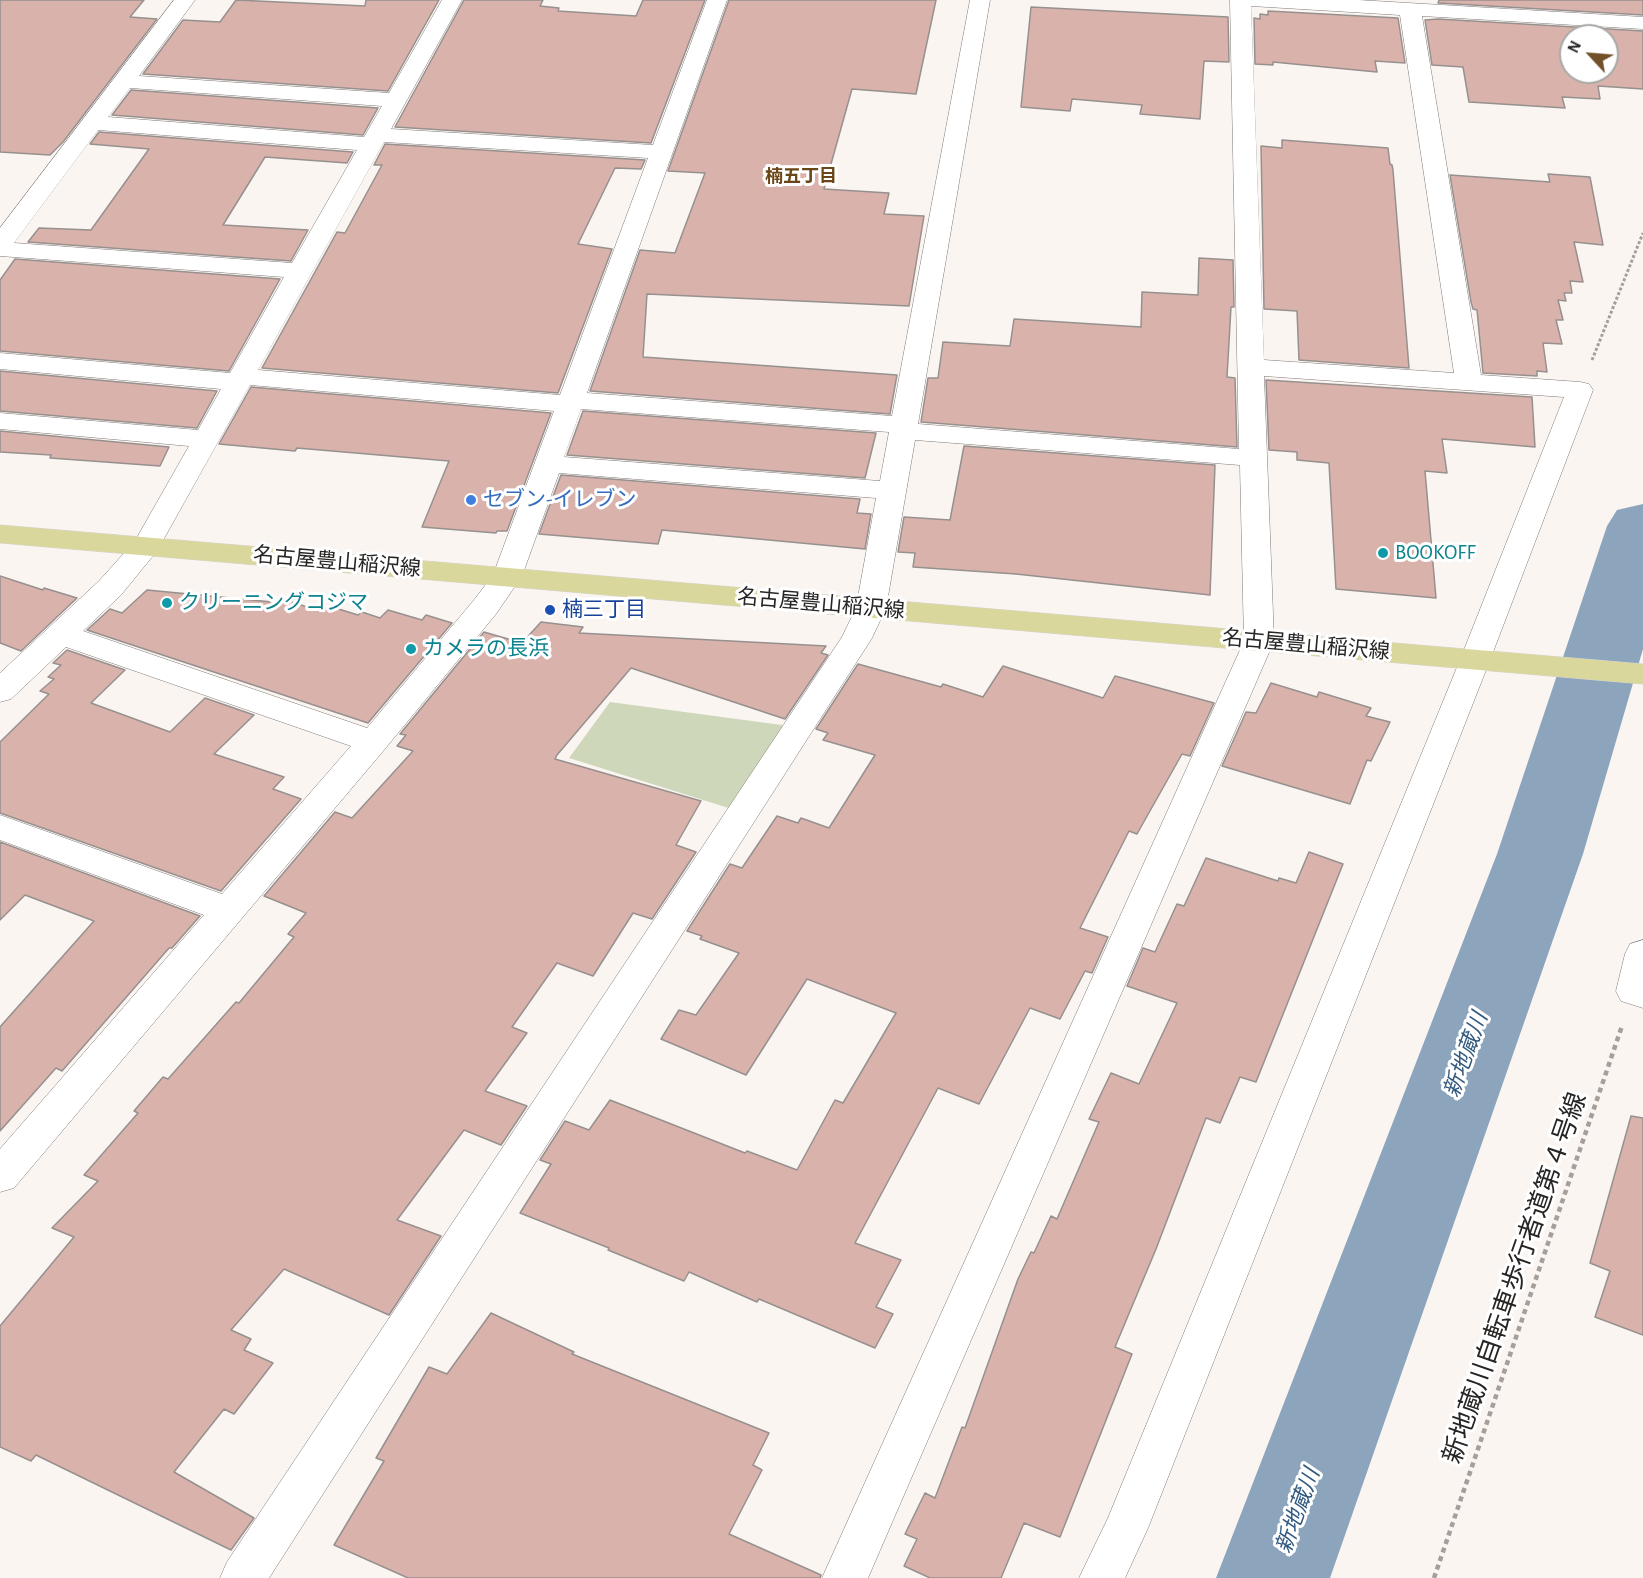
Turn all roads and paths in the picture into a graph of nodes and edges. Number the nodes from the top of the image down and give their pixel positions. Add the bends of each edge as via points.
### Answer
1 (185, 0) edge
2 (452, 0) edge
3 (717, 0) edge
4 (980, 0) edge
5 (1240, 0) edge
6 (1252, 0) edge
7 (1504, 7) edge
8 (1410, 9) junction
9 (1643, 22) edge
10 (123, 81) junction
11 (396, 100) junction
12 (91, 123) junction
13 (374, 139) junction
14 (662, 152) junction
15 (1643, 233) edge
16 (0, 247) edge
17 (300, 271) junction
18 (0, 361) edge
19 (1250, 367) junction
20 (239, 379) junction
21 (1469, 381) junction
22 (1580, 390) junction
23 (571, 402) junction
24 (0, 421) edge
25 (904, 428) junction
26 (206, 439) junction
27 (1252, 458) junction
28 (548, 464) junction
29 (892, 491) junction
30 (0, 534) edge
31 (147, 545) junction
32 (507, 576) junction
33 (871, 608) junction
34 (61, 634) junction
35 (1259, 641) junction
36 (1480, 661) junction
37 (1643, 674) edge
38 (0, 691) edge
39 (373, 742) junction
40 (0, 827) edge
41 (228, 910) junction
42 (1643, 954) edge
43 (1638, 992) edge
44 (0, 1176) edge
45 (243, 1578) edge
46 (845, 1578) edge
47 (1102, 1578) edge
48 (1434, 1578) edge

1 - 10 street
2 - 11 street
3 - 14 street
4 - 25 street
5 - 19 street
6 - 8 street
7 - 8 street
7 - 9 street
8 - 21 street
10 - 11 street
10 - 12 street
11 - 13 street
12 - 13 street
12 - 16 street
13 - 14 street
13 - 17 street
14 - 23 street
15 - 22 path
16 - 17 street
17 - 20 street
18 - 20 street
19 - 21 street
19 - 27 street
20 - 23 street
20 - 26 street
21 - 22 street
22 - 36 street
23 - 25 street
23 - 28 street
24 - 26 street
25 - 27 street
25 - 29 street
26 - 31 street
27 - 35 street
28 - 29 street
28 - 32 street
29 - 33 street
30 - 31 main road, 名古屋豊山稲沢線
31 - 32 main road, 名古屋豊山稲沢線
31 - 34 street via 110,588
32 - 33 main road, 名古屋豊山稲沢線
32 - 39 street
33 - 35 main road, 名古屋豊山稲沢線
33 - 45 street via 857,638
34 - 38 street
34 - 39 street
35 - 36 main road, 名古屋豊山稲沢線
35 - 46 street
36 - 37 main road, 名古屋豊山稲沢線
36 - 47 street via 1126,1528
39 - 41 street
40 - 41 street
41 - 44 street
42 - 43 street
43 - 48 path, 新地蔵川自転車歩行者道第４号線

